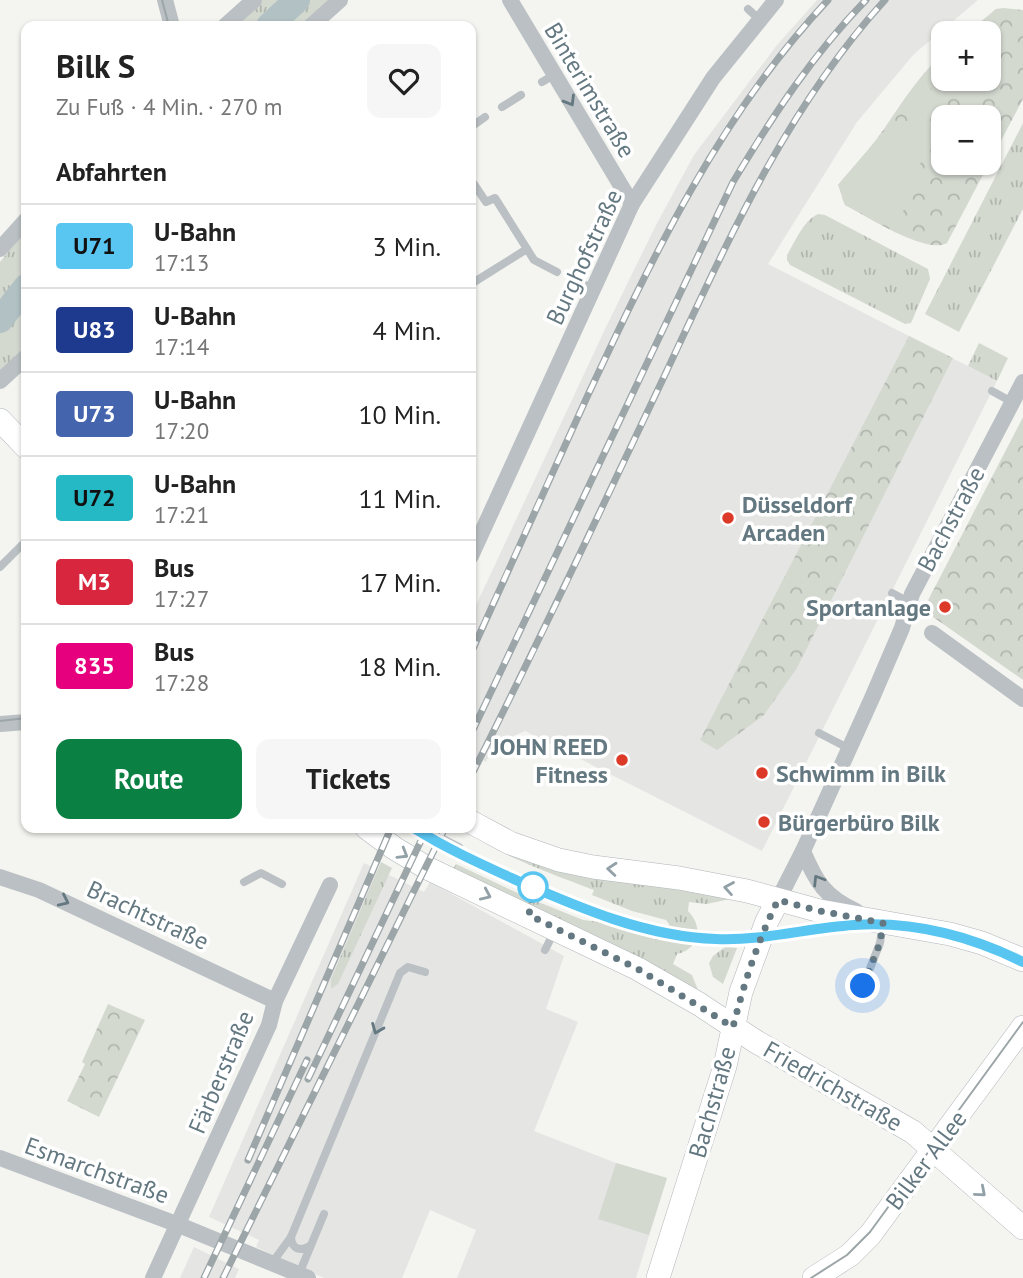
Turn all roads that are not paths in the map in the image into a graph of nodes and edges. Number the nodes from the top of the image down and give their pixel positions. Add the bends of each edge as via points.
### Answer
1 (165, 0) edge
2 (254, 0) edge
3 (340, 0) edge
4 (510, 0) edge
5 (776, 0) edge
6 (171, 21) edge
7 (231, 21) edge
8 (317, 21) edge
9 (521, 95) dead end
10 (502, 107) dead end
11 (485, 117) dead end
12 (476, 123) edge
13 (476, 187) edge
14 (632, 204) junction
15 (21, 226) edge
16 (0, 249) edge
17 (527, 249) junction
18 (557, 272) dead end
19 (476, 281) edge
20 (21, 362) edge
21 (0, 381) edge
22 (1023, 382) edge
23 (992, 391) dead end
24 (1012, 402) junction
25 (0, 420) edge
26 (21, 442) edge
27 (476, 544) edge
28 (21, 546) edge
29 (0, 567) edge
30 (891, 593) dead end
31 (909, 602) junction
32 (884, 608) dead end
33 (904, 619) junction
34 (932, 633) dead end
35 (1023, 699) edge
36 (21, 722) edge
37 (0, 724) edge
38 (820, 733) dead end
39 (848, 748) junction
40 (476, 825) edge
41 (374, 833) edge
42 (430, 833) edge
43 (458, 848) dead end
44 (803, 852) junction
45 (0, 877) edge
46 (244, 882) dead end
47 (282, 884) dead end
48 (330, 885) dead end
49 (778, 900) junction
50 (883, 923) junction
51 (1023, 960) edge
52 (425, 972) dead end
53 (863, 986) dead end
54 (275, 1001) junction
55 (733, 1027) junction
56 (1023, 1027) edge
57 (931, 1148) junction
58 (0, 1158) edge
59 (324, 1214) dead end
60 (179, 1225) junction
61 (1023, 1228) edge
62 (291, 1237) junction
63 (310, 1246) junction
64 (272, 1263) junction
65 (303, 1276) edge
66 (153, 1278) edge
67 (658, 1278) edge
68 (814, 1278) edge

1 - 6 street
2 - 7 street
3 - 8 street
4 -> 14 street, Binterimstraße via 548,78
5 - 14 street, Burghofstraße via 754,14
9 - 10 lane
11 - 12 lane
13 - 17 lane via 486,202 495,198
14 - 27 street, Burghofstraße via 587,286
15 - 16 street
17 - 18 lane via 534,260
17 - 19 lane
20 - 21 street
22 - 24 street, Bachstraße
23 - 24 lane
24 - 31 street, Bachstraße
25 - 26 main road
28 - 29 lane
30 - 31 lane
31 - 33 street, Bachstraße
32 - 33 lane
33 - 39 street, Bachstraße
34 - 35 street
36 - 37 street
38 - 39 lane
39 - 44 street, Bachstraße
49 -> 40 main road via 669,876 559,860 510,843
41 -> 55 main road, Friedrichstraße via 550,939 638,969
42 - 43 lane
44 - 49 street, Bachstraße
50 -> 44 street via 831,897
45 -> 54 street, Brachtstraße via 39,890
46 - 47 lane via 261,873
48 - 54 street, Färberstraße
49 - 50 main road
49 - 55 main road, Bachstraße via 741,992
50 - 51 main road via 972,940
50 - 53 lane
52 -> 62 lane via 411,967 400,972
54 - 60 street, Färberstraße via 270,1025
55 - 57 main road, Friedrichstraße via 912,1132
55 - 67 main road, Bachstraße via 725,1066
56 - 57 main road, Bilker Allee
57 -> 61 main road, Friedrichstraße
57 - 68 main road, Bilker Allee via 862,1243
58 - 60 street, Esmarchstraße
59 - 63 lane
60 - 64 street, Esmarchstraße
60 - 66 street, Färberstraße
62 - 63 lane via 296,1248
62 - 64 lane
63 - 65 lane
64 - 65 street, Esmarchstraße

